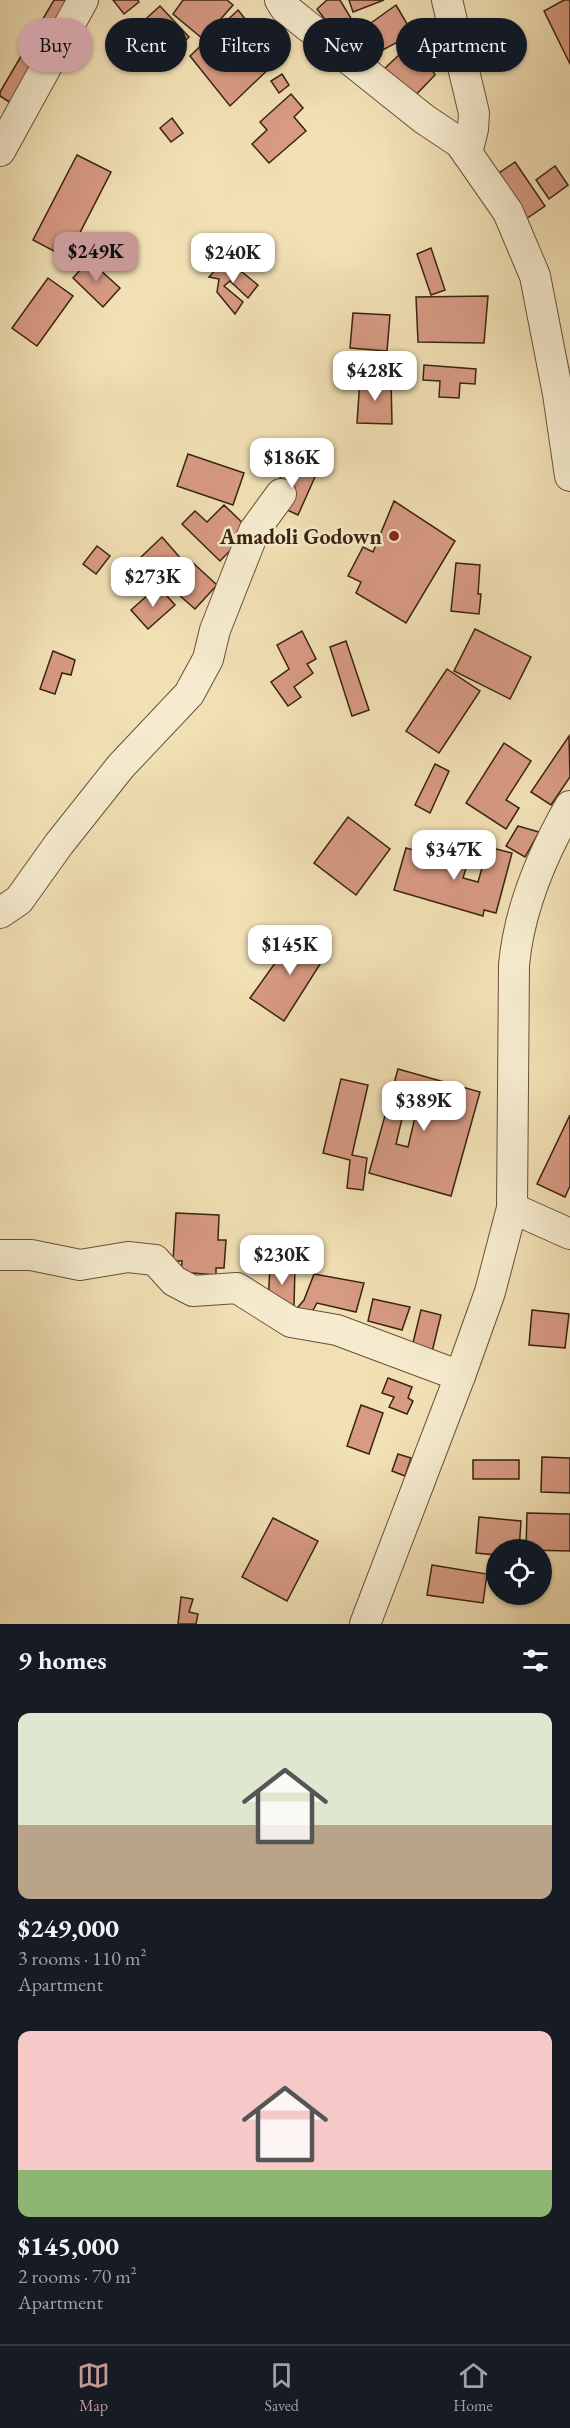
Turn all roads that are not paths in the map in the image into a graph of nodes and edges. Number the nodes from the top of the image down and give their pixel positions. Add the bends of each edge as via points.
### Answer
1 (83, 0) edge
2 (279, 0) edge
3 (447, 0) edge
4 (0, 151) edge
5 (467, 153) junction
6 (570, 476) edge
7 (281, 494) dead end
8 (570, 806) edge
9 (0, 913) edge
10 (512, 1208) junction
11 (570, 1233) edge
12 (0, 1255) edge
13 (460, 1376) junction
14 (365, 1624) edge

1 - 4 street
2 - 5 street via 424,119 460,143
3 - 5 street via 474,113
5 - 6 street via 508,212 535,276
7 - 9 street via 254,531 214,630 208,659 189,694 121,766 19,900
8 - 10 street via 550,840 517,936
10 - 11 street
10 - 13 street via 490,1292
12 - 13 street via 31,1255 80,1264 128,1257 155,1260 174,1281 194,1291 237,1288 291,1323 337,1329
13 - 14 street

